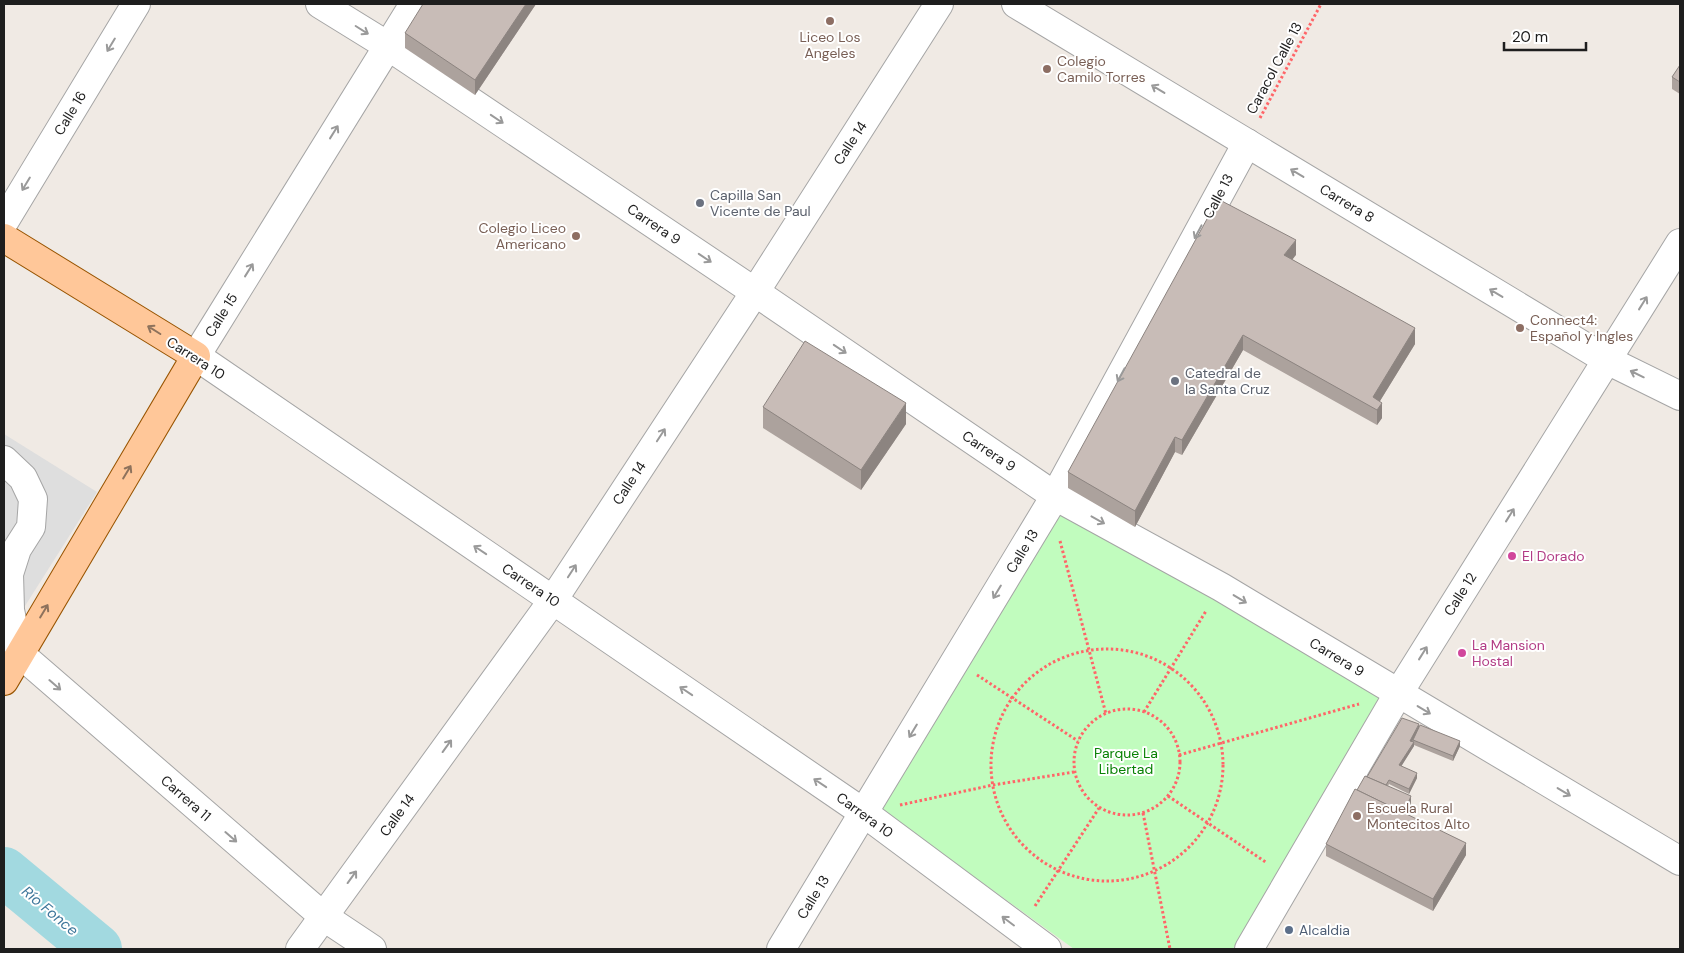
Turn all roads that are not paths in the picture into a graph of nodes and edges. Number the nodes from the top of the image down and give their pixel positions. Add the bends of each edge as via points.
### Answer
1 (136, 4) edge
2 (320, 4) edge
3 (414, 4) edge
4 (939, 4) edge
5 (1016, 4) edge
6 (388, 46) junction
7 (1247, 143) junction
8 (4, 222) edge
9 (4, 238) edge
10 (1680, 244) edge
11 (755, 292) junction
12 (196, 356) junction
13 (1607, 360) junction
14 (1680, 396) edge
15 (4, 460) edge
16 (1053, 500) junction
17 (553, 600) junction
18 (11, 648) edge
19 (4, 681) edge
20 (1398, 694) junction
21 (864, 813) junction
22 (1680, 862) edge
23 (324, 917) junction
24 (300, 949) edge
25 (372, 949) edge
26 (781, 949) edge
27 (1047, 949) edge
28 (1249, 949) edge

1 -> 8 street, Calle 16
2 -> 6 street, Carrera 9
3 - 6 street, Calle 15
4 - 11 street, Calle 14
7 -> 5 street, Carrera 8
6 -> 11 street, Carrera 9
12 -> 6 street, Calle 15
13 -> 7 street, Carrera 8
7 -> 16 street, Calle 13
12 -> 9 main road, Carrera 10
13 -> 10 street, Calle 12
11 -> 16 street, Carrera 9
17 -> 11 street, Calle 14
17 -> 12 street, Carrera 10
18 -> 12 main road, Calle 15
14 -> 13 street, Carrera 8
20 -> 13 street, Calle 12
15 - 18 street via 23,478 33,499 31,527 17,549 8,574
16 -> 20 street, Carrera 9 via 1221,587
16 -> 21 street, Calle 13
21 -> 17 street, Carrera 10
23 -> 17 street, Calle 14
18 - 19 main road, Calle 15
18 -> 23 street, Carrera 11
20 -> 22 street, Carrera 9
20 - 28 street, Calle 12
21 - 26 street, Calle 13
27 -> 21 street, Carrera 10
23 - 24 street, Calle 14
23 - 25 street, Carrera 11

